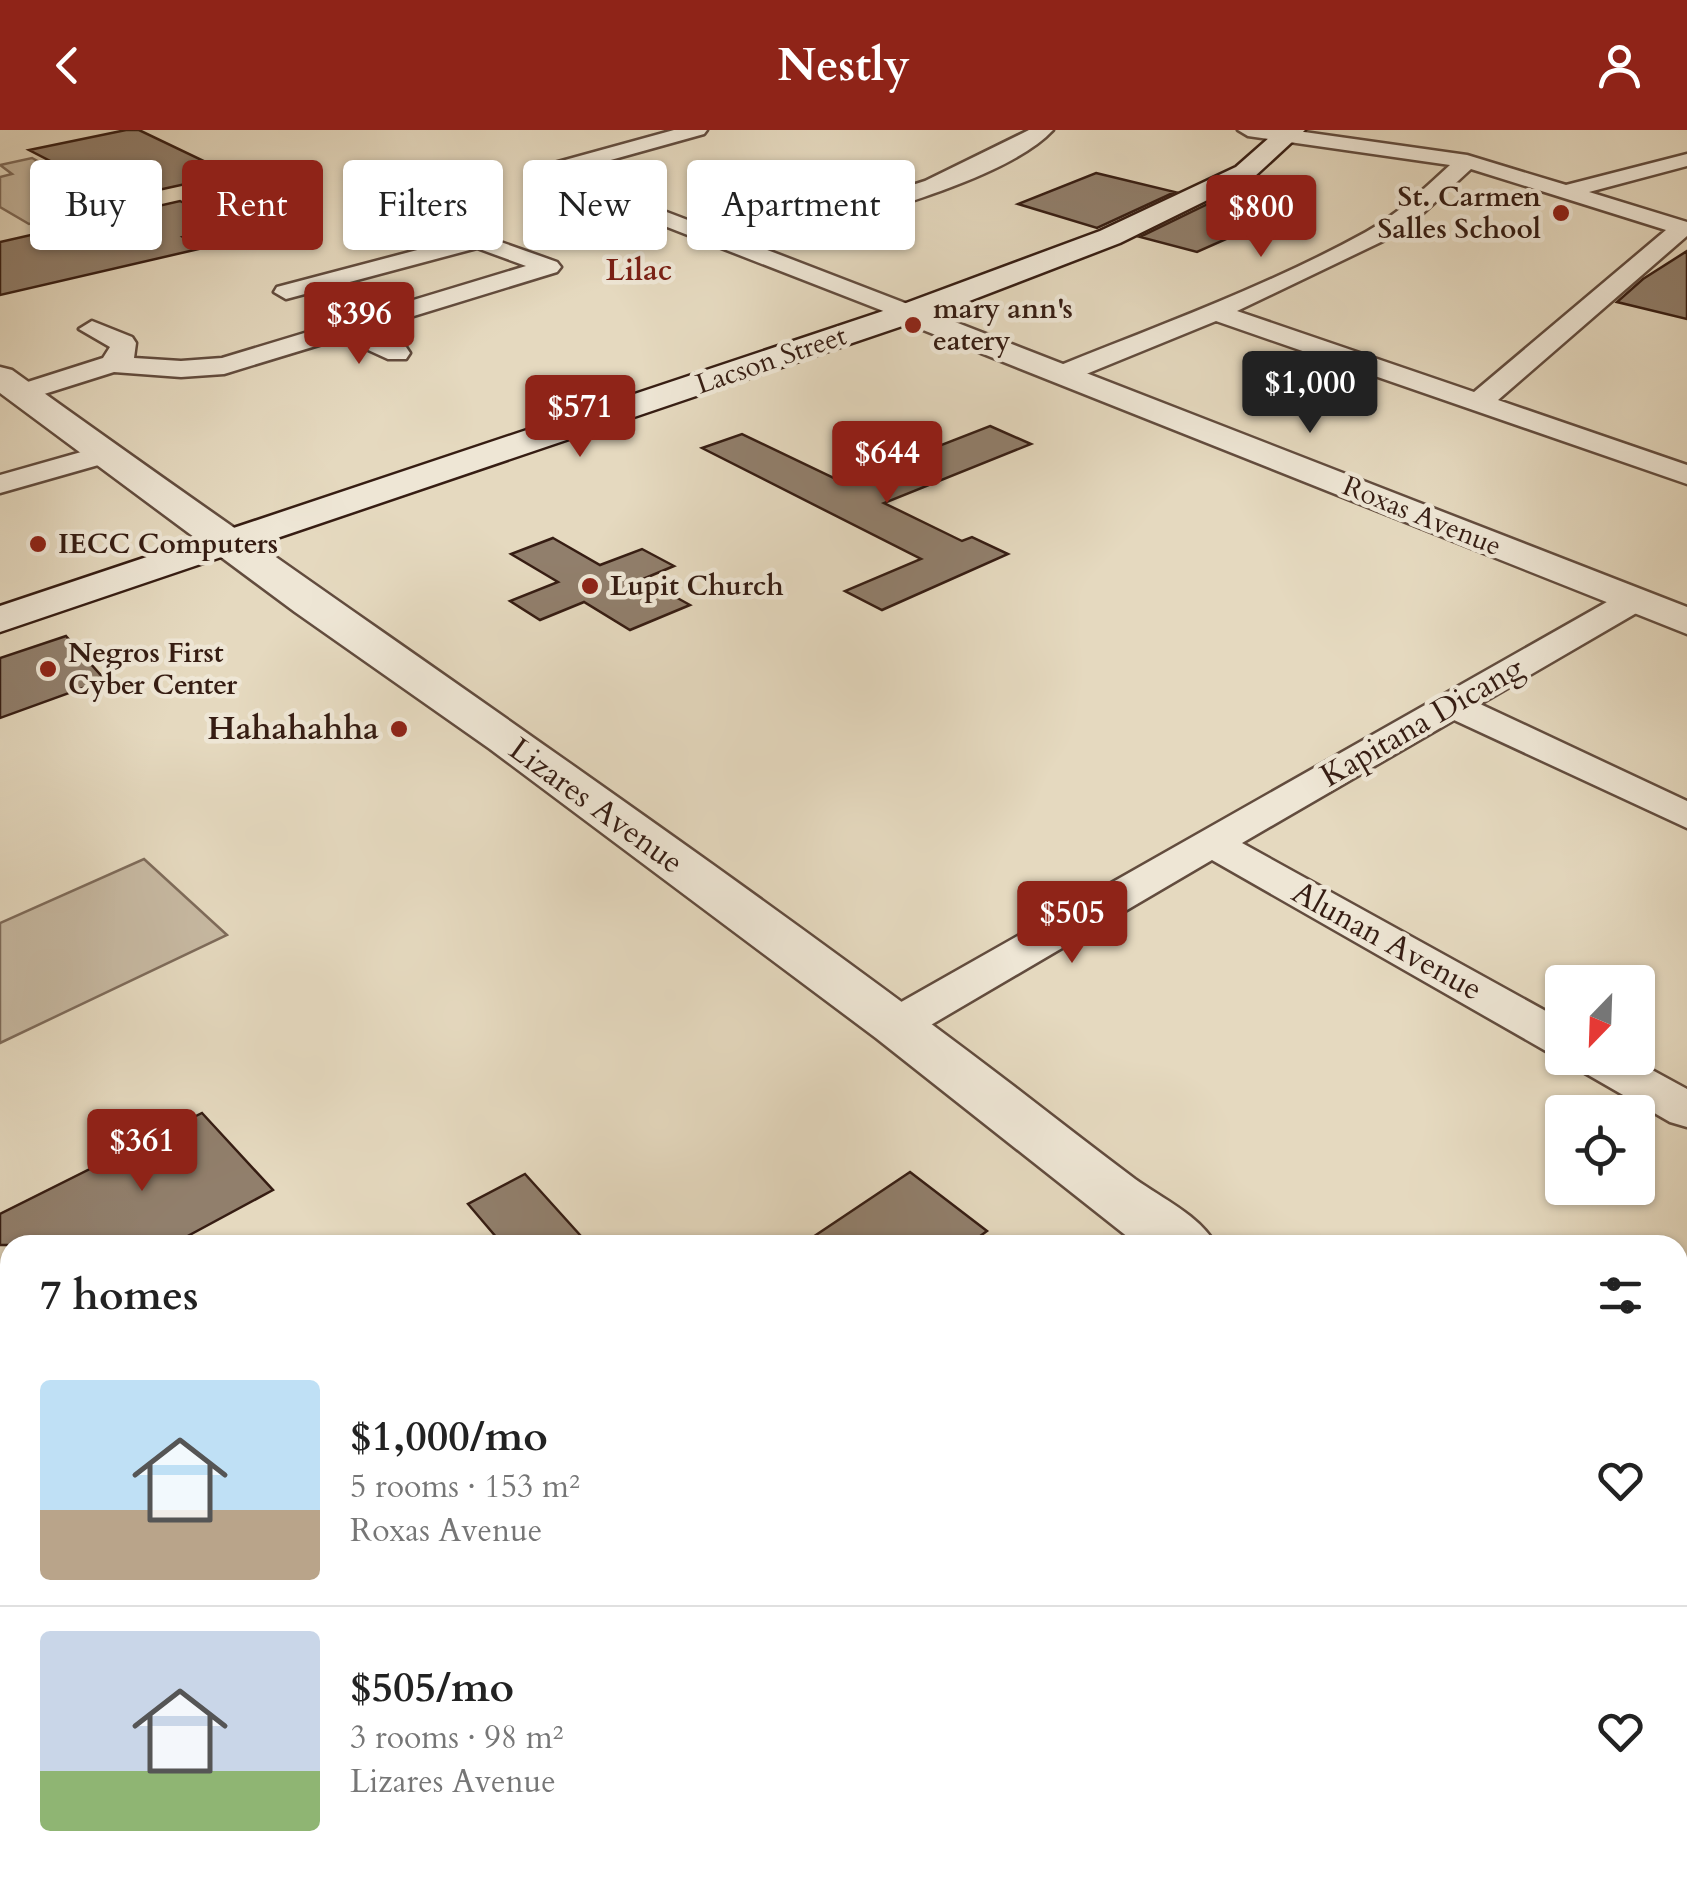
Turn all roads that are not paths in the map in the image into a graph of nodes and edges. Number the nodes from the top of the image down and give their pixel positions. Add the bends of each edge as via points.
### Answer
1 (697, 130) edge
2 (1043, 130) edge
3 (1248, 130) edge
4 (1290, 133) edge
5 (1687, 160) edge
6 (1467, 161) junction
7 (915, 189) edge
8 (1566, 191) junction
9 (687, 228) edge
10 (1685, 229) edge
11 (744, 250) edge
12 (286, 292) dead end
13 (909, 312) junction
14 (1215, 312) junction
15 (92, 329) dead end
16 (343, 329) junction
17 (398, 353) dead end
18 (112, 364) junction
19 (1065, 372) junction
20 (11, 385) edge
21 (1476, 403) junction
22 (106, 454) junction
23 (1687, 476) edge
24 (0, 484) edge
25 (230, 544) junction
26 (1633, 601) junction
27 (0, 620) edge
28 (1687, 622) edge
29 (1452, 705) junction
30 (1687, 816) edge
31 (1211, 843) junction
32 (896, 1025) junction
33 (1545, 1030) edge
34 (1624, 1075) edge
35 (1687, 1110) edge
36 (1170, 1235) edge

1 - 9 street, Roxas Avenue via 543,172
2 - 7 street via 1006,154
3 - 4 street
4 - 6 street
4 - 13 street, Lacson Street via 1245,172 1176,208
5 - 8 street
6 - 8 street
6 - 14 street via 1394,225
8 - 10 street
10 - 21 street
11 - 13 street, Roxas Avenue
12 - 16 street via 478,241 549,268
13 - 19 street, Roxas Avenue
13 - 25 street, Lacson Street
14 - 19 street
14 - 21 street
15 - 18 street via 122,343 123,354
16 - 17 street
16 - 18 street via 224,366
18 - 20 street
19 - 26 street, Roxas Avenue
20 - 22 street, Lizares Avenue
21 - 23 street
22 - 24 street
22 - 25 street, Lizares Avenue
25 - 27 street, Lacson Street
25 - 32 street, Lizares Avenue
26 - 28 street, Roxas Avenue
26 - 29 street, Kapitana Dicang
29 - 30 street
29 - 31 street, Kapitana Dicang
31 - 32 street, Kapitana Dicang
31 - 33 street, Alunan Avenue
32 - 36 street, Lizares Avenue
34 - 35 street

